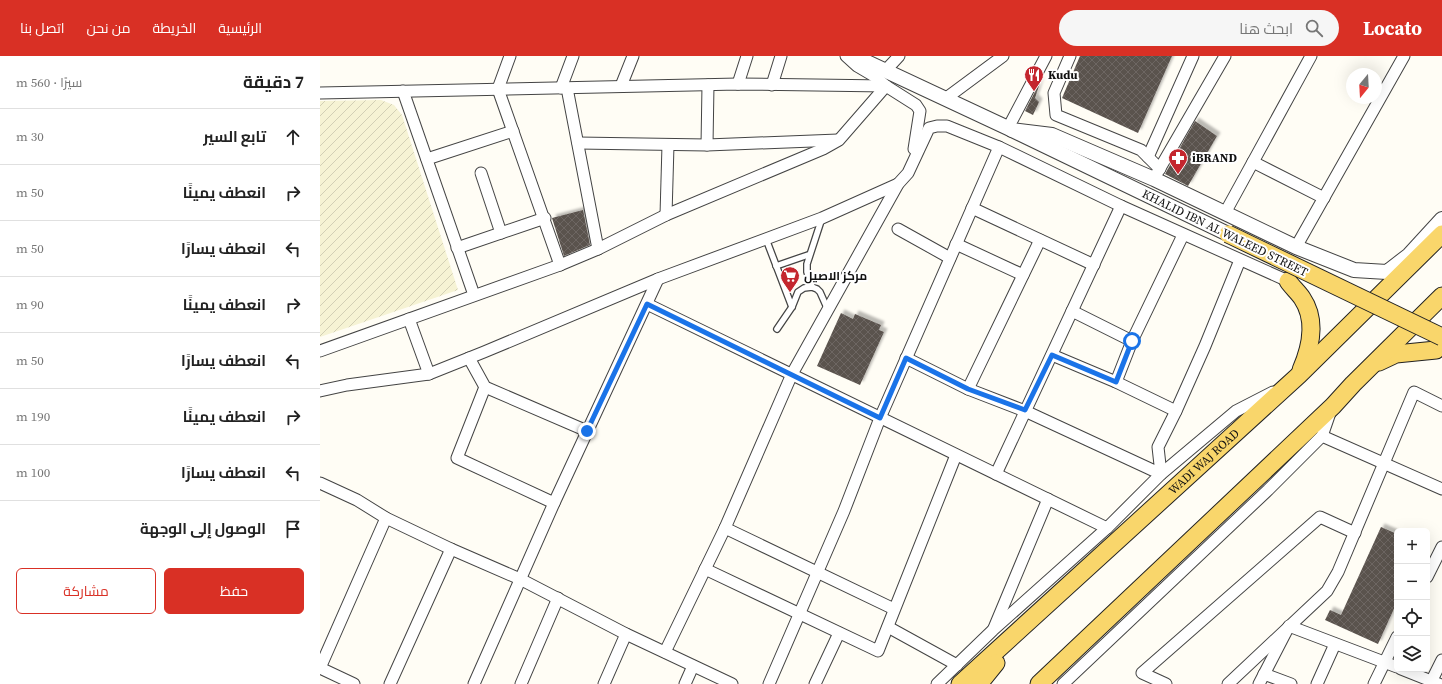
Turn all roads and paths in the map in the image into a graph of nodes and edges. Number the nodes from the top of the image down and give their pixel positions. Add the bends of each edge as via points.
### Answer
1 (510, 56) edge
2 (573, 56) edge
3 (633, 56) edge
4 (748, 56) edge
5 (781, 56) edge
6 (846, 56) edge
7 (854, 56) edge
8 (899, 56) edge
9 (1003, 56) edge
10 (1046, 56) edge
11 (1070, 56) edge
12 (1193, 56) edge
13 (1225, 56) edge
14 (1311, 56) edge
15 (1404, 56) edge
16 (886, 70) junction
17 (738, 84) junction
18 (708, 85) junction
19 (772, 85) junction
20 (621, 86) junction
21 (886, 86) junction
22 (564, 88) junction
23 (498, 89) junction
24 (403, 91) junction
25 (320, 93) edge
26 (945, 99) junction
27 (1010, 129) junction
28 (513, 131) junction
29 (839, 140) junction
30 (578, 143) junction
31 (668, 145) junction
32 (708, 145) junction
33 (999, 147) junction
34 (1148, 157) junction
35 (427, 159) junction
36 (1253, 162) junction
37 (481, 173) dead end
38 (908, 173) junction
39 (1157, 174) junction
40 (898, 184) junction
41 (1324, 198) junction
42 (1121, 206) junction
43 (972, 208) junction
44 (1225, 213) junction
45 (666, 215) junction
46 (545, 218) junction
47 (822, 218) junction
48 (1442, 219) edge
49 (898, 229) dead end
50 (501, 233) junction
51 (1228, 234) joint
52 (1442, 234) edge
53 (1183, 235) junction
54 (766, 239) junction
55 (1040, 240) junction
56 (956, 244) junction
57 (1296, 247) junction
58 (457, 248) junction
59 (598, 249) junction
60 (808, 255) junction
61 (950, 258) junction
62 (1240, 260) junction
63 (560, 265) junction
64 (1094, 265) junction
65 (776, 266) junction
66 (1023, 275) junction
67 (658, 279) junction
68 (1288, 281) joint
69 (812, 287) junction
70 (474, 295) junction
71 (1442, 296) edge
72 (647, 304) junction
73 (792, 306) junction
74 (828, 310) junction
75 (1072, 311) junction
76 (408, 319) junction
77 (777, 329) dead end
78 (1442, 330) edge
79 (1132, 341) junction
80 (1440, 347) edge
81 (320, 351) edge
82 (1052, 355) junction
83 (469, 358) junction
84 (906, 358) junction
85 (429, 374) junction
86 (792, 374) junction
87 (1294, 379) junction
88 (1116, 382) junction
89 (1353, 384) junction
90 (485, 387) junction
91 (968, 389) junction
92 (320, 391) edge
93 (1333, 406) junction
94 (1442, 406) edge
95 (1025, 410) junction
96 (1176, 411) junction
97 (880, 418) junction
98 (587, 431) junction
99 (1322, 436) junction
100 (956, 455) junction
101 (1384, 463) junction
102 (996, 474) junction
103 (1161, 474) junction
104 (321, 488) edge
105 (1442, 489) edge
106 (1048, 500) junction
107 (554, 503) junction
108 (386, 518) junction
109 (725, 528) junction
110 (1107, 528) junction
111 (1355, 533) junction
112 (1442, 547) edge
113 (451, 549) junction
114 (705, 569) junction
115 (1430, 571) edge
116 (818, 572) junction
117 (520, 579) junction
118 (558, 598) junction
119 (894, 609) junction
120 (800, 614) junction
121 (1027, 624) junction
122 (1289, 626) junction
123 (888, 627) junction
124 (992, 630) junction
125 (839, 633) junction
126 (626, 634) junction
127 (1394, 643) edge
128 (1336, 644) junction
129 (665, 652) junction
130 (1442, 660) edge
131 (1063, 661) junction
132 (1384, 662) junction
133 (957, 665) junction
134 (693, 666) junction
135 (1394, 666) edge
136 (320, 668) edge
137 (1408, 672) edge
138 (1262, 679) edge
139 (1433, 683) edge
140 (354, 684) edge
141 (390, 684) edge
142 (474, 684) edge
143 (521, 684) edge
144 (604, 684) edge
145 (685, 684) edge
146 (732, 684) edge
147 (769, 684) edge
148 (815, 684) edge
149 (937, 684) edge
150 (960, 684) edge
151 (979, 684) edge
152 (1026, 684) edge
153 (1038, 684) edge
154 (1063, 684) edge
155 (1166, 684) edge
156 (1228, 684) edge
157 (1291, 684) edge
158 (1316, 684) edge
159 (1374, 684) edge

1 - 23 street
2 - 22 street
3 - 20 street
4 - 17 street
5 - 19 street
6 - 21 street
7 - 16 street, KHALID IBN AL WALEED STREET
8 - 16 street
9 - 26 street
10 - 27 street
11 - 34 street via 1054,93 1056,115 1141,150
12 - 34 street
13 - 39 street
14 - 36 street
15 - 41 street
16 - 26 street, KHALID IBN AL WALEED STREET
17 - 18 street
17 - 19 street
18 - 20 street
18 - 32 street
19 - 21 street
20 - 22 street
21 - 29 street
21 - 38 street via 916,105 920,111 916,143
22 - 23 street
22 - 30 street
23 - 24 street
23 - 28 street
24 - 25 street
24 - 35 street
26 - 27 street, KHALID IBN AL WALEED STREET
27 - 39 street via 1052,135
27 - 51 street, KHALID IBN AL WALEED STREET
28 - 35 street
28 - 46 street
29 - 32 street
29 - 45 street via 824,149
30 - 31 street
30 - 59 street
31 - 32 street
31 - 45 street
33 - 38 street via 947,126 929,128
33 - 42 street
33 - 43 street
34 - 39 street
35 - 58 street
36 - 41 street
36 - 44 street
37 - 50 street
38 - 40 street
39 - 44 street
40 - 47 street
40 - 74 street
41 - 57 street
42 - 53 street
42 - 64 street
43 - 55 street
43 - 56 street
44 - 57 street
45 - 59 street
46 - 50 street
46 - 63 street
47 - 54 street
47 - 60 lane
48 - 57 street via 1409,255 1387,272 1354,270
49 - 61 street
50 - 58 street
51 - 80 main road, KHALID IBN AL WALEED STREET, bridge
52 - 87 main road, WADI WAJ ROAD
53 - 62 street
53 - 79 street
54 - 65 lane
54 - 67 street
55 - 64 street
55 - 66 street
56 - 61 street
56 - 66 street
58 - 70 street
59 - 63 street
60 - 65 lane
60 - 69 lane via 806,264
61 - 84 street
62 - 68 street
62 - 96 street
63 - 70 street
64 - 75 street
65 - 73 lane
66 - 91 street
67 - 72 street
67 - 83 street
68 - 87 main road via 1310,312 1312,326 1307,357
69 - 73 lane via 798,292
69 - 74 lane via 820,292
70 - 76 street
71 - 89 main road
72 - 86 street
72 - 98 street
73 - 77 lane
74 - 86 street
75 - 79 street
75 - 82 street
76 - 81 street
76 - 85 street
78 - 80 street via 1438,333 1436,341
79 - 88 street
80 - 89 main road via 1386,358 1371,367
82 - 88 street
82 - 95 street
83 - 85 street
83 - 90 street
84 - 91 street
84 - 97 street
85 - 92 street
86 - 97 street
86 - 109 street
87 - 103 street via 1236,411
87 - 121 main road, WADI WAJ ROAD
88 - 96 street
89 - 93 main road
90 - 98 street
90 - 107 street via 457,458
91 - 95 street
93 - 99 street
93 - 131 main road
94 - 101 street via 1414,392
95 - 102 street
95 - 103 street
96 - 103 street via 1158,447
97 - 100 street
97 - 116 street
98 - 107 street
99 - 101 street
99 - 154 street
100 - 102 street
100 - 119 street
101 - 105 street
101 - 111 street
102 - 106 street
103 - 110 street
104 - 108 street via 357,500
106 - 110 street
106 - 124 street
107 - 117 street
108 - 113 street
108 - 136 street
109 - 114 street
109 - 116 street
110 - 124 street
111 - 122 street via 1327,590
111 - 155 street via 1320,517 1142,673
112 - 115 street
113 - 117 street
113 - 141 street
114 - 120 street
114 - 129 street
116 - 119 street
116 - 120 street
117 - 118 street
117 - 142 street
118 - 126 street
118 - 143 street
119 - 123 street
120 - 125 street
120 - 147 street
121 - 150 main road, WADI WAJ ROAD
121 - 151 main road
122 - 128 street
122 - 138 street
122 - 156 street
123 - 125 street via 878,651
123 - 133 street
124 - 133 street
125 - 148 street
126 - 129 street
126 - 144 street
127 - 132 street
128 - 132 street
128 - 158 street
129 - 134 street
130 - 139 street
131 - 152 main road
131 - 153 main road
132 - 135 street
132 - 159 street
133 - 149 street
134 - 145 street
134 - 146 street
136 - 140 street
137 - 139 street
138 - 157 street

